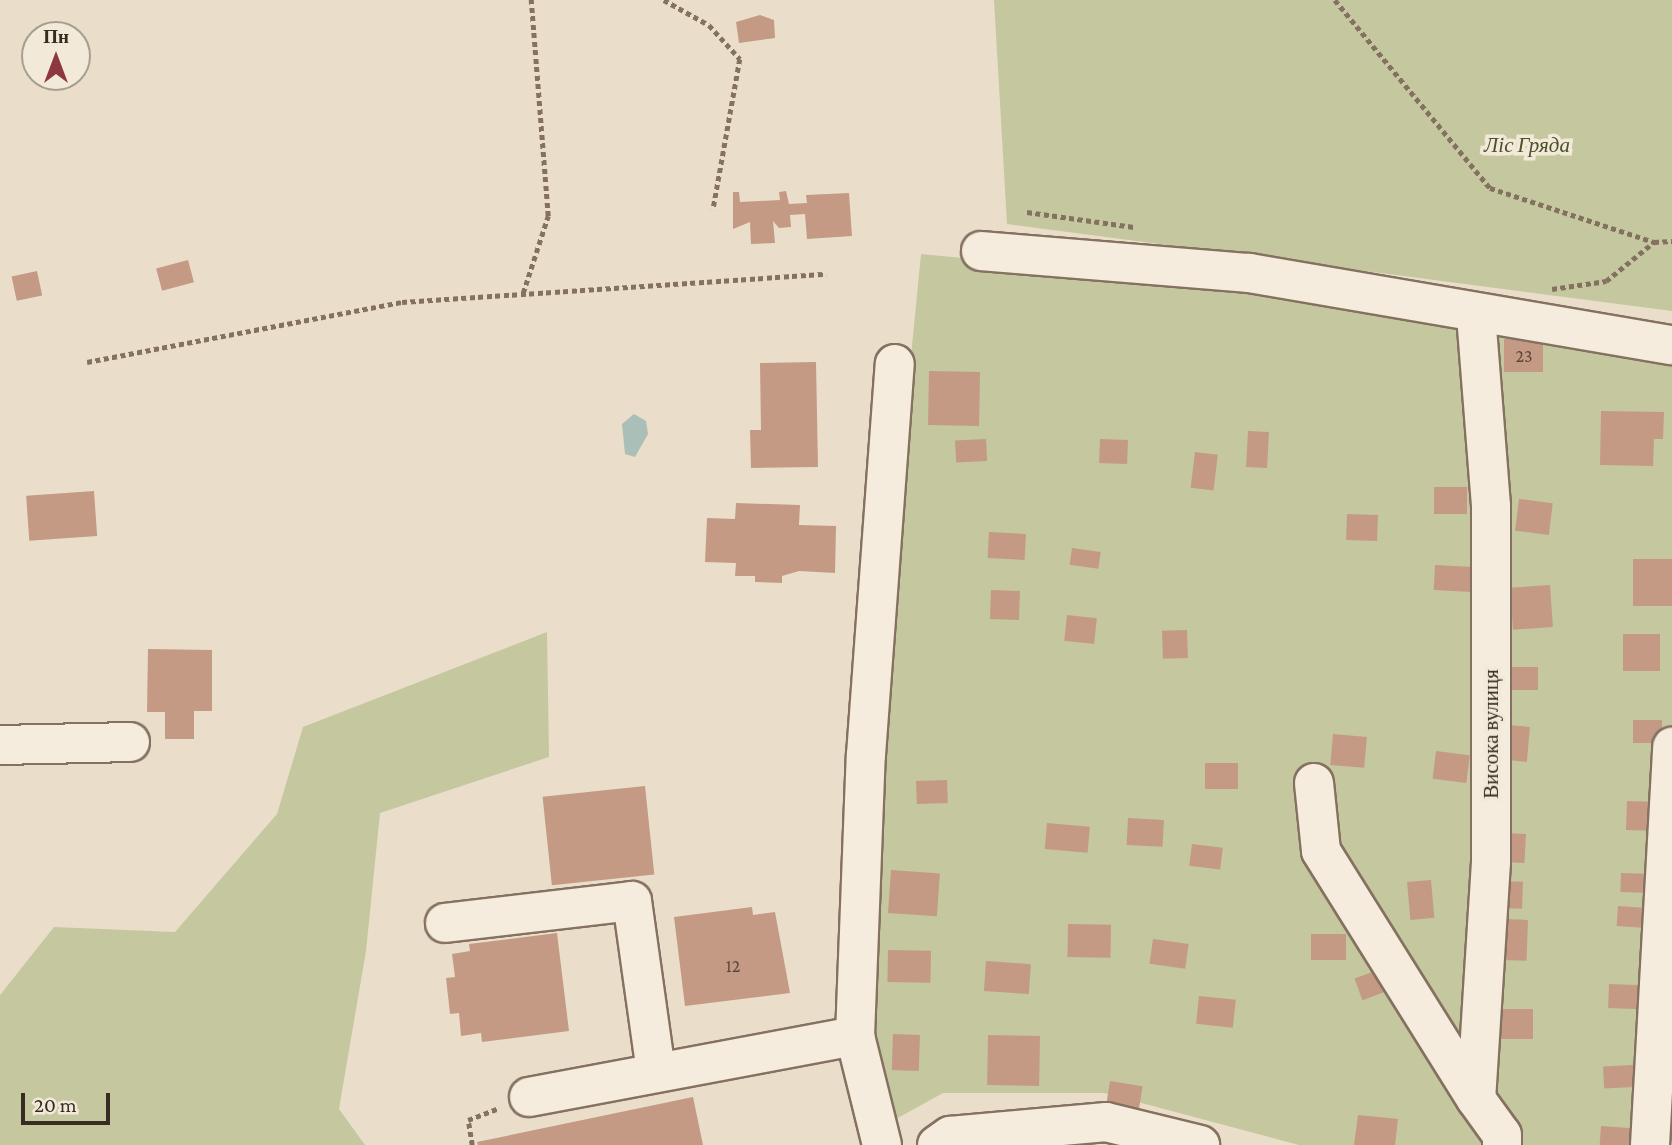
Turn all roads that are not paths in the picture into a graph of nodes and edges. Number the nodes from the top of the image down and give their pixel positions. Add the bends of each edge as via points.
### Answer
1 (981, 251) dead end
2 (1476, 315) junction
3 (1672, 345) edge
4 (895, 364) dead end
5 (130, 742) dead end
6 (0, 745) edge
7 (1672, 747) edge
8 (1314, 783) dead end
9 (445, 923) dead end
10 (855, 1036) junction
11 (656, 1072) junction
12 (529, 1097) road end
13 (1476, 1099) junction
14 (882, 1145) edge
15 (937, 1145) edge
16 (1200, 1145) edge
17 (1502, 1145) edge
18 (1650, 1145) edge

1 - 2 street via 1249,274
2 - 3 street
2 - 13 street, Висока вулиця via 1491,506 1491,862
4 - 10 street via 866,755
5 - 6 street
7 - 18 street
8 - 13 street via 1321,851
9 - 11 street via 632,901
10 - 11 street
10 - 14 street
11 - 12 street
13 - 17 street via 1502,1135
15 - 16 street via 950,1136 1106,1122

